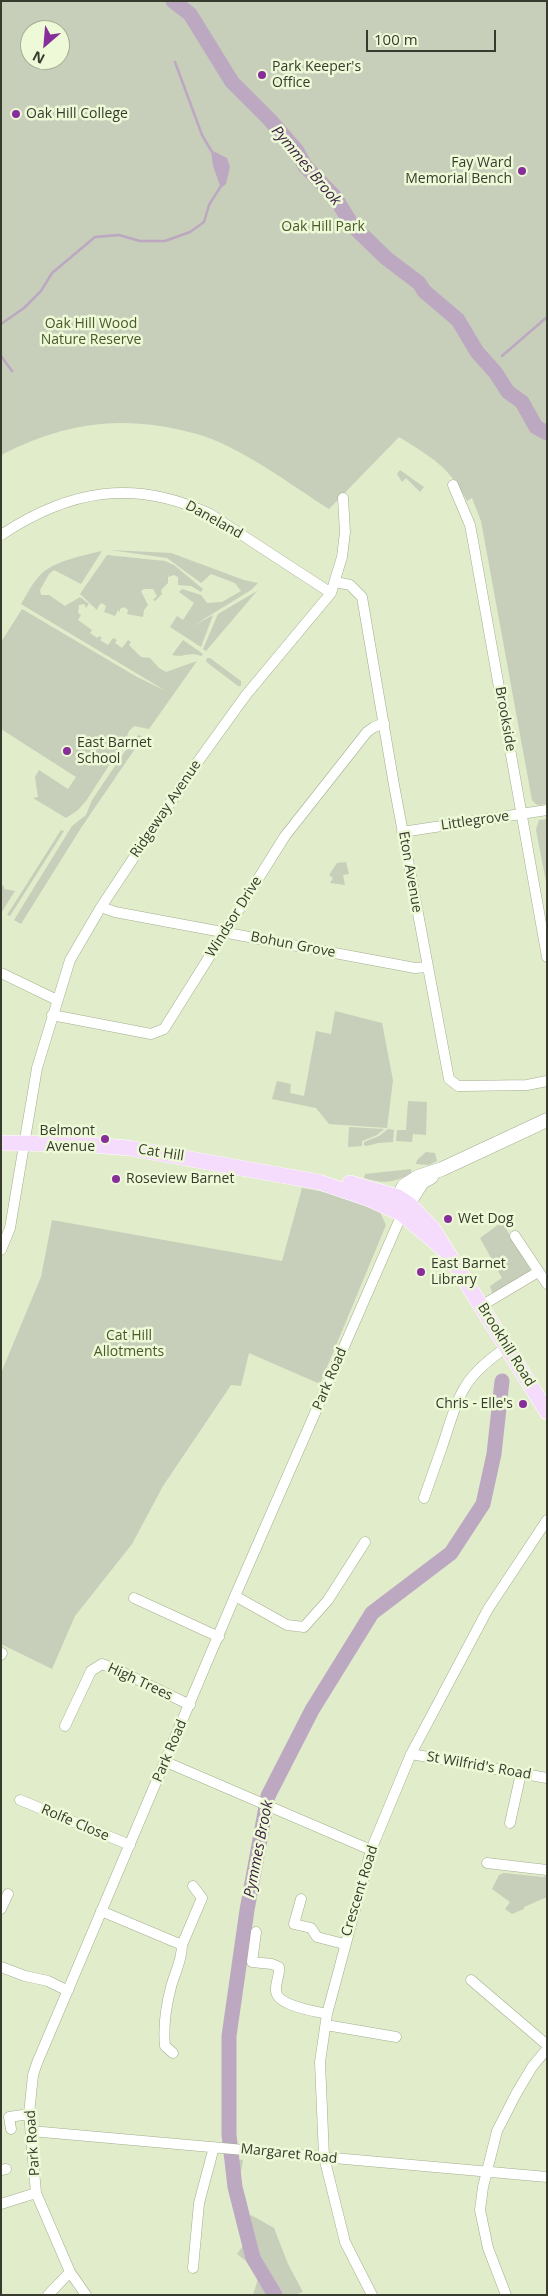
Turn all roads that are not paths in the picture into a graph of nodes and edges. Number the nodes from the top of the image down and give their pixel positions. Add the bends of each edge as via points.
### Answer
1 (453, 484) dead end
2 (343, 498) dead end
3 (1, 535) edge
4 (336, 582) junction
5 (331, 593) junction
6 (384, 723) junction
7 (547, 810) edge
8 (521, 815) junction
9 (402, 832) junction
10 (101, 907) junction
11 (225, 932) junction
12 (547, 957) edge
13 (427, 967) junction
14 (1, 973) edge
15 (56, 1000) junction
16 (52, 1015) junction
17 (547, 1081) edge
18 (547, 1120) edge
19 (1, 1143) edge
20 (24, 1144) junction
21 (403, 1205) junction
22 (515, 1236) dead end
23 (1, 1250) edge
24 (538, 1272) junction
25 (547, 1284) edge
26 (481, 1306) junction
27 (507, 1347) junction
28 (547, 1412) edge
29 (424, 1498) dead end
30 (547, 1520) edge
31 (365, 1542) dead end
32 (235, 1596) junction
33 (134, 1598) dead end
34 (219, 1637) junction
35 (190, 1706) junction
36 (65, 1726) dead end
37 (411, 1754) junction
38 (166, 1762) junction
39 (521, 1773) junction
40 (547, 1778) edge
41 (20, 1800) dead end
42 (510, 1823) dead end
43 (130, 1845) junction
44 (371, 1850) junction
45 (487, 1863) dead end
46 (547, 1870) edge
47 (193, 1886) dead end
48 (8, 1894) dead end
49 (301, 1899) dead end
50 (1, 1909) edge
51 (101, 1911) junction
52 (256, 1932) dead end
53 (344, 1944) junction
54 (182, 1945) junction
55 (1, 1967) edge
56 (471, 1980) dead end
57 (68, 1991) junction
58 (326, 2020) junction
59 (396, 2036) dead end
60 (547, 2045) edge
61 (547, 2049) edge
62 (173, 2052) dead end
63 (29, 2114) junction
64 (11, 2129) dead end
65 (31, 2131) junction
66 (219, 2147) junction
67 (324, 2157) junction
68 (486, 2171) junction
69 (547, 2178) edge
70 (36, 2193) junction
71 (1, 2204) edge
72 (193, 2268) dead end
73 (70, 2272) junction
74 (48, 2295) edge
75 (86, 2295) edge
76 (372, 2295) edge
77 (506, 2295) edge

1 - 8 street, Brookside via 474,541
2 - 4 street, Ridgeway Avenue via 342,558
3 - 5 street, Daneland via 58,504 126,492 162,496 210,514
4 - 5 street, Ridgeway Avenue
4 - 6 street, Eton Avenue via 350,585 362,597
5 - 10 street, Ridgeway Avenue via 217,735
6 - 9 street, Eton Avenue
6 - 11 street, Windsor Drive via 367,732 290,829
7 - 8 street, Littlegrove
8 - 9 street, Littlegrove
8 - 12 street, Brookside
9 - 13 street, Eton Avenue
10 - 11 street, Bohun Grove
10 - 15 street, Ridgeway Avenue via 70,960
11 - 13 street, Bohun Grove via 415,968
11 - 16 street, Windsor Drive via 159,1033
13 - 17 street, Eton Avenue via 448,1074 453,1083 463,1086 527,1085
14 - 15 street
15 - 16 street, Ridgeway Avenue
16 - 20 street, Ridgeway Avenue via 37,1068
18 - 21 main road via 409,1182
19 - 20 main road, Cat Hill
20 - 21 main road, Cat Hill via 80,1144 144,1150 319,1182 369,1199
20 - 23 street via 10,1228
21 - 26 main road, Brookhill Road via 448,1253
21 - 32 street, Park Road
22 - 24 street
24 - 25 street
24 - 26 street
26 - 27 main road, Brookhill Road
27 - 28 main road, Brookhill Road
27 - 29 street via 481,1366 464,1386
30 - 37 street, Crescent Road via 488,1609
31 - 32 street via 328,1600 304,1627 287,1625
32 - 34 street, Park Road
33 - 34 street
34 - 35 street, Park Road
35 - 36 street, High Trees via 102,1664 91,1671
35 - 38 street, Park Road
37 - 39 street, St Wilfrid's Road
37 - 44 street, Crescent Road
38 - 43 street, Park Road
38 - 44 street
39 - 40 street, St Wilfrid's Road
39 - 42 street
41 - 43 street, Rolfe Close
43 - 51 street, Park Road
44 - 53 street, Crescent Road
45 - 46 street
47 - 54 street via 202,1898
48 - 50 street
49 - 53 street via 294,1924 311,1928 316,1937
51 - 54 street
51 - 57 street, Park Road
52 - 58 street via 252,1962 279,1967 278,1997
53 - 58 street, Crescent Road
54 - 62 street via 182,1958 171,1987 163,2028 165,2046
55 - 57 street via 48,1981
56 - 60 street
57 - 63 street, Park Road via 33,2075
58 - 59 street
58 - 67 street, Crescent Road via 320,2062
61 - 68 street via 532,2067 505,2114 494,2138
63 - 64 street via 9,2116
63 - 65 street, Park Road
65 - 66 street, Margaret Road
65 - 70 street, Park Road
66 - 67 street, Margaret Road
66 - 72 street via 199,2203
67 - 68 street, Margaret Road
67 - 76 street, Crescent Road via 345,2242
68 - 69 street, Margaret Road
68 - 77 street via 480,2210 488,2248
70 - 71 street
70 - 73 street, Park Road
73 - 74 street
73 - 75 street, Park Road

